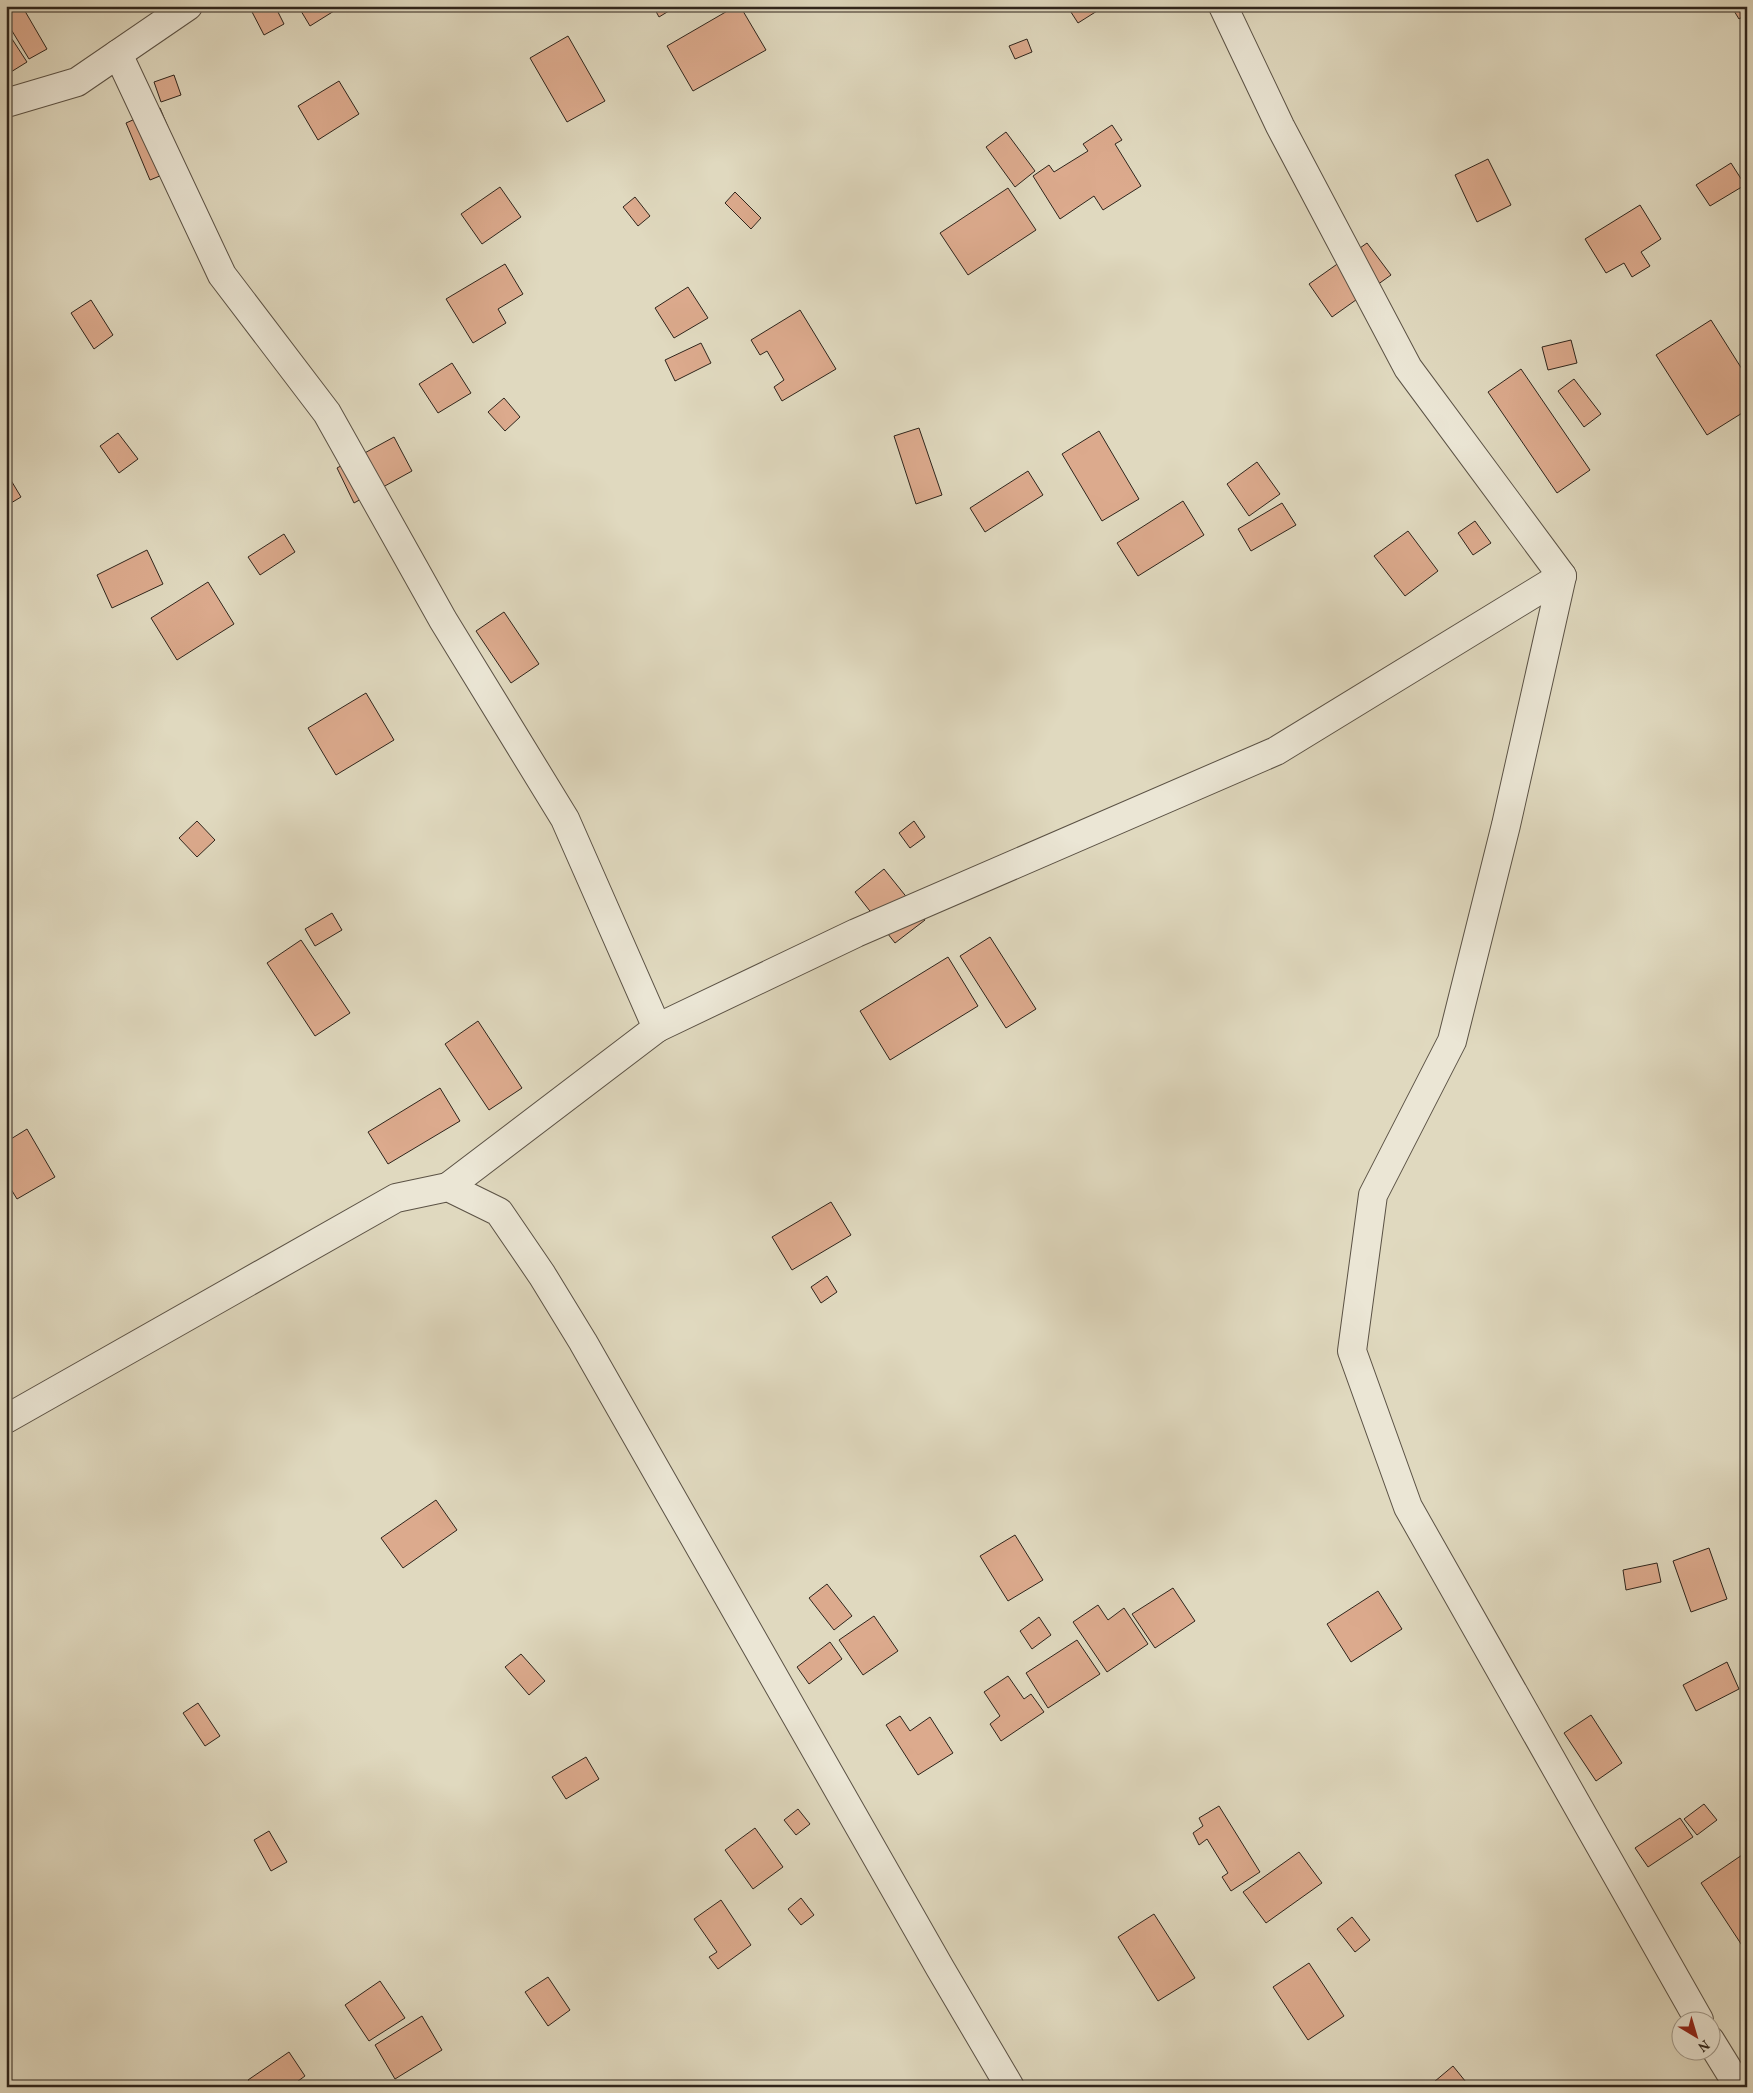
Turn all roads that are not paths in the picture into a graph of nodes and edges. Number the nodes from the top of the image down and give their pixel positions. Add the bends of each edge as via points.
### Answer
1 (188, 6) edge
2 (1223, 6) edge
3 (118, 54) junction
4 (6, 103) edge
5 (1562, 576) junction
6 (657, 1028) junction
7 (448, 1186) junction
8 (6, 1418) edge
9 (1693, 2010) edge
10 (1720, 2056) edge
11 (1010, 2087) edge
12 (1739, 2087) edge

1 - 3 street
2 - 5 street via 1280,126 1408,368
3 - 4 street via 77,82
3 - 6 street via 222,275 328,413 443,620 565,819
5 - 6 street via 1276,751 856,933
5 - 9 street via 1506,825 1452,1041 1373,1196 1352,1351 1408,1507
6 - 7 street
7 - 8 street via 396,1198
7 - 11 street via 499,1212 542,1275
10 - 12 street

